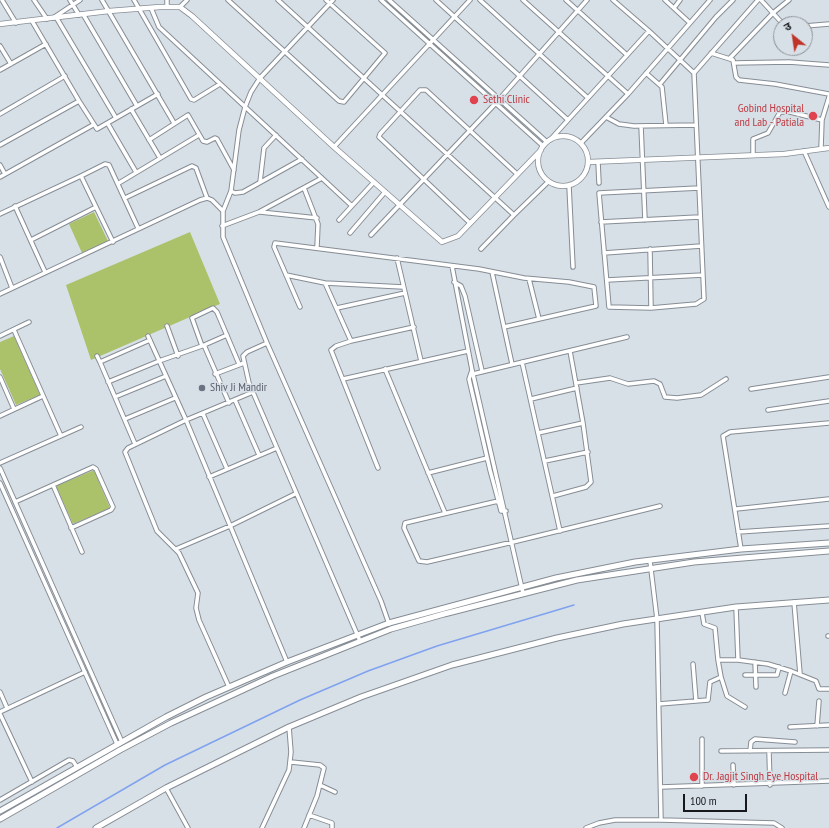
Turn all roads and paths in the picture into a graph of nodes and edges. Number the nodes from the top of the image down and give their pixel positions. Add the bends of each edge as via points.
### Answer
1 (2, 0) edge
2 (34, 0) edge
3 (70, 0) edge
4 (80, 0) edge
5 (102, 0) edge
6 (134, 0) edge
7 (167, 0) edge
8 (187, 0) edge
9 (228, 0) edge
10 (278, 0) edge
11 (326, 0) edge
12 (333, 0) edge
13 (381, 0) edge
14 (389, 0) edge
15 (436, 0) edge
16 (470, 0) edge
17 (480, 0) edge
18 (523, 0) edge
19 (566, 0) edge
20 (587, 0) edge
21 (613, 0) edge
22 (665, 0) edge
23 (680, 0) edge
24 (710, 0) edge
25 (733, 0) edge
26 (758, 0) edge
27 (761, 0) edge
28 (789, 0) edge
29 (73, 4) junction
30 (330, 4) junction
31 (167, 7) junction
32 (180, 7) junction
33 (151, 8) junction
34 (674, 8) junction
35 (140, 9) junction
36 (109, 11) junction
37 (577, 11) junction
38 (773, 13) junction
39 (81, 15) junction
40 (776, 16) edge
41 (454, 17) junction
42 (51, 18) junction
43 (32, 20) junction
44 (16, 23) junction
45 (690, 23) junction
46 (0, 24) edge
47 (829, 24) edge
48 (813, 25) edge
49 (308, 28) junction
50 (649, 31) junction
51 (558, 32) junction
52 (433, 40) junction
53 (46, 44) junction
54 (429, 44) junction
55 (0, 46) edge
56 (668, 48) junction
57 (285, 51) junction
58 (711, 53) junction
59 (538, 54) junction
60 (627, 55) junction
61 (730, 58) junction
62 (680, 59) junction
63 (734, 63) junction
64 (11, 64) junction
65 (829, 65) edge
66 (0, 70) edge
67 (646, 73) junction
68 (694, 73) junction
69 (520, 75) junction
70 (64, 76) junction
71 (607, 77) junction
72 (260, 78) junction
73 (363, 79) junction
74 (220, 84) junction
75 (660, 84) junction
76 (158, 94) junction
77 (628, 94) junction
78 (382, 96) junction
79 (829, 96) edge
80 (588, 98) junction
81 (499, 100) junction
82 (79, 101) junction
83 (495, 104) junction
84 (137, 106) junction
85 (245, 107) junction
86 (131, 109) junction
87 (401, 111) junction
88 (0, 114) edge
89 (606, 117) junction
90 (116, 118) junction
91 (568, 120) junction
92 (822, 120) junction
93 (174, 123) junction
94 (108, 124) junction
95 (93, 125) junction
96 (666, 125) junction
97 (696, 125) junction
98 (641, 126) junction
99 (470, 131) junction
100 (199, 134) junction
101 (276, 135) junction
102 (149, 140) junction
103 (581, 143) junction
104 (0, 145) edge
105 (545, 145) junction
106 (334, 147) junction
107 (821, 148) junction
108 (829, 148) edge
109 (804, 151) junction
110 (446, 155) junction
111 (753, 155) junction
112 (160, 158) junction
113 (643, 158) junction
114 (697, 158) junction
115 (302, 159) junction
116 (589, 162) junction
117 (598, 162) junction
118 (0, 165) edge
119 (234, 170) junction
120 (136, 172) junction
121 (5, 174) junction
122 (517, 174) junction
123 (81, 176) junction
124 (0, 177) edge
125 (322, 178) junction
126 (425, 180) junction
127 (260, 182) junction
128 (374, 182) junction
129 (548, 182) junction
130 (119, 183) junction
131 (599, 183) dead end
132 (569, 186) junction
133 (304, 188) junction
134 (699, 188) junction
135 (231, 191) junction
136 (385, 192) junction
137 (645, 192) junction
138 (125, 198) junction
139 (208, 198) junction
140 (494, 198) junction
141 (400, 205) junction
142 (15, 206) junction
143 (96, 206) junction
144 (352, 206) junction
145 (829, 206) edge
146 (223, 211) junction
147 (258, 212) junction
148 (0, 214) edge
149 (514, 216) junction
150 (700, 217) junction
151 (317, 218) junction
152 (339, 220) dead end
153 (645, 220) junction
154 (602, 222) junction
155 (470, 223) junction
156 (222, 226) junction
157 (138, 228) junction
158 (350, 233) dead end
159 (371, 235) dead end
160 (31, 240) junction
161 (113, 242) junction
162 (701, 246) junction
163 (317, 247) junction
164 (481, 249) dead end
165 (650, 250) junction
166 (604, 253) junction
167 (0, 257) edge
168 (397, 258) junction
169 (452, 266) junction
170 (573, 267) dead end
171 (46, 272) junction
172 (492, 272) junction
173 (286, 275) junction
174 (703, 275) junction
175 (650, 278) junction
176 (529, 279) junction
177 (607, 280) junction
178 (454, 282) junction
179 (325, 283) junction
180 (403, 287) junction
181 (12, 288) junction
182 (405, 293) junction
183 (0, 294) edge
184 (300, 308) dead end
185 (337, 308) junction
186 (651, 308) junction
187 (539, 319) junction
188 (29, 322) dead end
189 (167, 326) dead end
190 (414, 327) junction
191 (504, 327) junction
192 (14, 330) junction
193 (227, 335) junction
194 (0, 336) edge
195 (148, 336) dead end
196 (627, 337) dead end
197 (150, 340) junction
198 (350, 342) junction
199 (267, 343) junction
200 (203, 346) junction
201 (468, 351) junction
202 (570, 351) junction
203 (97, 356) dead end
204 (178, 356) junction
205 (159, 361) junction
206 (421, 361) junction
207 (100, 362) junction
208 (244, 362) junction
209 (522, 362) junction
210 (239, 364) junction
211 (512, 364) junction
212 (385, 369) junction
213 (482, 371) junction
214 (472, 372) junction
215 (215, 374) junction
216 (166, 376) junction
217 (829, 377) edge
218 (0, 378) edge
219 (343, 379) junction
220 (726, 379) dead end
221 (108, 382) junction
222 (576, 383) junction
223 (577, 388) junction
224 (751, 389) dead end
225 (253, 392) junction
226 (43, 396) junction
227 (115, 397) junction
228 (176, 398) junction
229 (531, 399) junction
230 (235, 400) junction
231 (829, 401) edge
232 (229, 403) junction
233 (14, 410) junction
234 (768, 410) dead end
235 (203, 414) junction
236 (0, 416) edge
237 (125, 419) junction
238 (186, 420) junction
239 (583, 423) junction
240 (829, 423) edge
241 (81, 427) dead end
242 (538, 433) junction
243 (61, 436) junction
244 (135, 444) junction
245 (277, 448) junction
246 (588, 452) junction
247 (259, 456) junction
248 (487, 458) junction
249 (545, 461) junction
250 (0, 463) edge
251 (0, 468) edge
252 (378, 468) dead end
253 (227, 469) junction
254 (428, 473) junction
255 (209, 477) junction
256 (0, 483) edge
257 (53, 485) junction
258 (295, 494) junction
259 (553, 496) junction
260 (829, 499) edge
261 (498, 501) junction
262 (15, 502) junction
263 (10, 505) junction
264 (660, 506) dead end
265 (736, 509) junction
266 (506, 511) junction
267 (445, 513) junction
268 (230, 526) junction
269 (829, 526) edge
270 (71, 528) junction
271 (560, 531) junction
272 (738, 532) junction
273 (513, 542) junction
274 (829, 543) edge
275 (176, 549) junction
276 (741, 549) junction
277 (829, 551) edge
278 (82, 552) dead end
279 (650, 561) junction
280 (650, 569) junction
281 (522, 587) junction
282 (523, 593) junction
283 (829, 600) edge
284 (794, 602) junction
285 (736, 607) junction
286 (702, 613) junction
287 (657, 619) junction
288 (389, 623) junction
289 (391, 629) junction
290 (358, 634) junction
291 (360, 641) junction
292 (718, 660) junction
293 (738, 660) junction
294 (287, 662) junction
295 (755, 662) junction
296 (693, 664) dead end
297 (779, 667) junction
298 (791, 671) junction
299 (85, 672) junction
300 (800, 674) junction
301 (745, 675) dead end
302 (756, 675) junction
303 (721, 677) junction
304 (229, 687) junction
305 (756, 687) dead end
306 (829, 689) edge
307 (0, 692) edge
308 (785, 693) dead end
309 (696, 701) junction
310 (819, 702) dead end
311 (660, 704) junction
312 (745, 707) dead end
313 (7, 708) junction
314 (0, 713) edge
315 (817, 726) junction
316 (829, 726) edge
317 (289, 727) junction
318 (790, 727) dead end
319 (702, 739) dead end
320 (795, 742) dead end
321 (119, 743) junction
322 (829, 750) edge
323 (721, 751) dead end
324 (750, 751) junction
325 (768, 752) junction
326 (291, 762) junction
327 (733, 764) dead end
328 (77, 766) junction
329 (829, 781) edge
330 (32, 782) junction
331 (320, 785) junction
332 (734, 785) junction
333 (770, 785) junction
334 (702, 786) junction
335 (661, 787) junction
336 (166, 788) junction
337 (335, 792) dead end
338 (0, 800) edge
339 (0, 811) edge
340 (309, 815) junction
341 (0, 819) edge
342 (661, 820) junction
343 (96, 828) edge
344 (188, 828) edge
345 (262, 828) edge
346 (304, 828) edge
347 (332, 828) edge
348 (586, 828) edge
349 (782, 828) edge

1 - 44 street
2 - 42 street
3 - 29 street
4 - 29 street
5 - 36 street
6 - 35 street
7 - 31 street
8 - 32 street
9 - 57 street
10 - 49 street
11 - 30 street
12 - 30 street
13 - 54 street
14 - 52 street
15 - 41 street
16 - 41 street
17 - 59 street
18 - 51 street
19 - 37 street
20 - 37 street
21 - 50 street
22 - 34 street
23 - 34 street
24 - 45 street
25 - 62 street
26 - 58 street
27 - 38 street
28 - 38 street
29 - 39 street
29 - 42 street
30 - 49 street
30 - 73 street via 385,53
31 - 32 street
31 - 33 street
32 - 72 street
33 - 35 street
33 - 74 street via 159,27
34 - 45 street
35 - 36 street
35 - 74 street via 191,99 194,100
36 - 39 street
36 - 76 street
37 - 51 street
37 - 60 street
38 - 40 street
38 - 61 street
39 - 42 street
39 - 84 street
41 - 52 street
41 - 69 street
42 - 43 street
42 - 90 street
43 - 44 street
43 - 53 street
44 - 46 street
45 - 56 street
47 - 48 street
49 - 57 street
49 - 73 street
50 - 56 street
50 - 60 street
51 - 59 street
51 - 71 street
52 - 54 street
52 - 81 street
53 - 64 street
53 - 70 street
54 - 78 street
54 - 83 street
55 - 64 street
56 - 62 street
56 - 67 street
57 - 72 street
57 - 73 street via 342,102
58 - 61 street
58 - 68 street
59 - 69 street
59 - 80 street
60 - 71 street
61 - 63 street
62 - 68 street
62 - 75 street
63 - 65 street via 789,62
63 - 79 street via 736,77 739,80 775,84
64 - 66 street
67 - 75 street
67 - 77 street
68 - 97 street
69 - 81 street
69 - 91 street
70 - 82 street
70 - 88 street
71 - 77 street
71 - 80 street
72 - 85 street
72 - 106 street
73 - 78 street
74 - 85 street
75 - 96 street via 664,95
76 - 84 street
76 - 93 street
77 - 89 street
78 - 87 street
78 - 106 street
79 - 92 street
80 - 91 street
81 - 83 street
81 - 105 street
82 - 95 street
82 - 104 street
83 - 99 street
83 - 105 street
84 - 86 street
85 - 101 street
85 - 119 street
86 - 90 street
86 - 102 street
87 - 99 street via 424,88
87 - 110 street
87 - 126 street via 379,137
89 - 98 street via 619,124
89 - 103 street
90 - 94 street
91 - 105 street
92 - 107 street
92 - 111 street via 780,112 768,133 754,138
93 - 100 street via 188,115
93 - 102 street
94 - 95 street via 99,129
94 - 120 street
95 - 121 street
96 - 97 street
96 - 98 street
97 - 114 street
98 - 113 street
99 - 110 street
99 - 122 street
100 - 112 street
100 - 119 street via 205,143 212,138 217,139
101 - 115 street
101 - 127 street via 264,148
102 - 112 street
103 - 105 street via 568,136 561,136
103 - 116 street
105 - 122 street
105 - 129 street via 538,159 542,175
106 - 128 street
107 - 108 street
107 - 109 street
109 - 111 street
109 - 145 street
110 - 126 street
110 - 140 street
111 - 114 street
112 - 120 street
113 - 114 street
113 - 117 street
113 - 137 street
114 - 134 street
115 - 125 street
115 - 127 street
116 - 117 street
116 - 132 street via 583,177
117 - 131 street
118 - 121 street
119 - 135 street
120 - 130 street
121 - 124 street
122 - 140 street
123 - 130 street via 107,164
123 - 142 street
123 - 143 street
125 - 133 street
125 - 144 street
126 - 141 street
126 - 155 street
127 - 135 street via 238,193
128 - 136 street
128 - 144 street
129 - 132 street
129 - 149 street
130 - 138 street
132 - 170 street
133 - 147 street
133 - 151 street
134 - 137 street
134 - 150 street
135 - 146 street
136 - 141 street
136 - 158 street
137 - 153 street
137 - 154 street via 599,193
138 - 139 street via 192,166 196,168
138 - 157 street
139 - 146 street
139 - 157 street
140 - 149 street
140 - 155 street
141 - 155 street via 442,242 458,236
141 - 159 street
142 - 148 street
142 - 160 street
143 - 160 street
143 - 161 street
144 - 152 street
146 - 156 street
147 - 151 street
147 - 156 street
149 - 164 street
150 - 153 street
150 - 162 street
151 - 163 street
153 - 154 street
154 - 166 street
156 - 199 street via 223,237
157 - 161 street
160 - 171 street
161 - 171 street
162 - 165 street
162 - 174 street
163 - 168 street
163 - 173 street via 275,243 274,247
165 - 166 street
165 - 175 street
166 - 177 street
167 - 181 street
168 - 169 street
168 - 180 street
169 - 172 street
169 - 178 street
171 - 181 street
172 - 176 street
172 - 191 street
173 - 179 street
173 - 184 street
174 - 175 street
174 - 186 street via 704,299 701,302
175 - 177 street
175 - 186 street
176 - 187 street
176 - 187 street via 594,287 596,306
177 - 186 street via 609,308
178 - 201 street
178 - 213 street via 461,286 465,296
179 - 180 street
179 - 185 street
180 - 182 street
181 - 183 street
182 - 185 street
182 - 190 street
185 - 198 street
187 - 191 street
188 - 192 street
189 - 204 street
190 - 198 street
190 - 206 street
191 - 211 street
192 - 194 street
192 - 226 street
193 - 200 street
193 - 200 street via 214,308 194,315 193,321
193 - 210 street
195 - 197 street
196 - 202 street
197 - 205 street
197 - 207 street
198 - 219 street via 331,350
199 - 208 street via 245,354
199 - 288 street
200 - 204 street
200 - 215 street
201 - 206 street
201 - 214 street
202 - 209 street
202 - 222 street
203 - 207 street
204 - 205 street
205 - 216 street
205 - 221 street
206 - 212 street
207 - 221 street
208 - 210 street
208 - 225 street
209 - 211 street
209 - 229 street
210 - 215 street
211 - 213 street
212 - 219 street
212 - 254 street
213 - 214 street
214 - 248 street via 468,379
214 - 266 street
215 - 232 street
216 - 227 street
216 - 228 street
217 - 224 street
218 - 233 street
219 - 252 street
220 - 222 street via 701,394 676,398 665,397 660,384 654,381 628,384 610,378
221 - 227 street
222 - 223 street
223 - 229 street
223 - 239 street
225 - 230 street
225 - 245 street
226 - 233 street
226 - 243 street
227 - 237 street
228 - 237 street
228 - 238 street
229 - 242 street
230 - 232 street
230 - 247 street
231 - 234 street
232 - 235 street
233 - 236 street
235 - 238 street
235 - 253 street
237 - 244 street
238 - 244 street
238 - 255 street
239 - 242 street
239 - 246 street
240 - 265 street via 725,434 722,439
241 - 243 street
242 - 249 street
243 - 250 street
244 - 275 street via 125,450 126,456 157,531
245 - 247 street
245 - 258 street
246 - 249 street
246 - 259 street via 590,485
247 - 253 street
248 - 254 street
248 - 261 street
249 - 259 street
251 - 262 street
253 - 255 street
254 - 267 street
255 - 268 street
256 - 263 street
257 - 262 street
257 - 270 street
257 - 270 street via 93,467 113,506 111,510
258 - 268 street
258 - 290 street
259 - 271 street
260 - 265 street
261 - 266 street via 501,511
261 - 267 street
262 - 263 street
262 - 321 street
263 - 299 street
264 - 271 street
265 - 272 street
266 - 273 street
267 - 273 street via 404,524 420,562
268 - 275 street
268 - 294 street
269 - 272 street
270 - 278 street
271 - 273 street
272 - 276 street
273 - 281 street
274 - 276 main road
275 - 304 street via 198,592 196,608 199,620
276 - 279 main road
277 - 280 main road via 694,562
279 - 280 street
279 - 281 main road via 556,578
280 - 282 main road via 577,580
280 - 287 street
281 - 282 street
281 - 288 main road
282 - 289 main road
283 - 284 main road
284 - 285 main road
284 - 300 street
285 - 286 main road
285 - 293 street
286 - 287 main road
286 - 292 street via 704,624 715,628
287 - 311 street
287 - 317 main road via 557,638 452,665 361,697
288 - 289 street
288 - 290 main road
289 - 291 main road
290 - 291 street
290 - 294 main road
291 - 341 main road via 273,676 171,723
292 - 293 street
292 - 303 street
293 - 295 street
294 - 304 main road
295 - 297 street
295 - 302 street
296 - 309 street
297 - 298 street
297 - 302 street via 777,675
298 - 300 street
298 - 308 street
299 - 313 street
299 - 321 street
300 - 306 street via 816,681 819,689
301 - 302 street
302 - 305 street
303 - 309 street via 710,682 708,700
303 - 312 street via 727,696
304 - 321 main road
307 - 313 street
309 - 311 street
310 - 315 street
311 - 335 street
313 - 314 street
314 - 330 street
315 - 316 street
315 - 318 street
317 - 326 street
317 - 336 main road
319 - 334 street
320 - 324 street via 755,739 750,742
321 - 328 main road
322 - 325 street
323 - 324 street
324 - 325 street
325 - 333 street
326 - 331 street via 323,766
326 - 345 street
327 - 332 street
328 - 330 street via 69,760
328 - 339 main road
329 - 333 street
330 - 338 street
331 - 337 street
331 - 340 street
332 - 333 street
332 - 334 street
334 - 335 street
335 - 342 street
336 - 343 main road
336 - 344 street
340 - 346 street
340 - 347 street via 332,823
342 - 348 street via 615,820
342 - 349 street via 774,823

